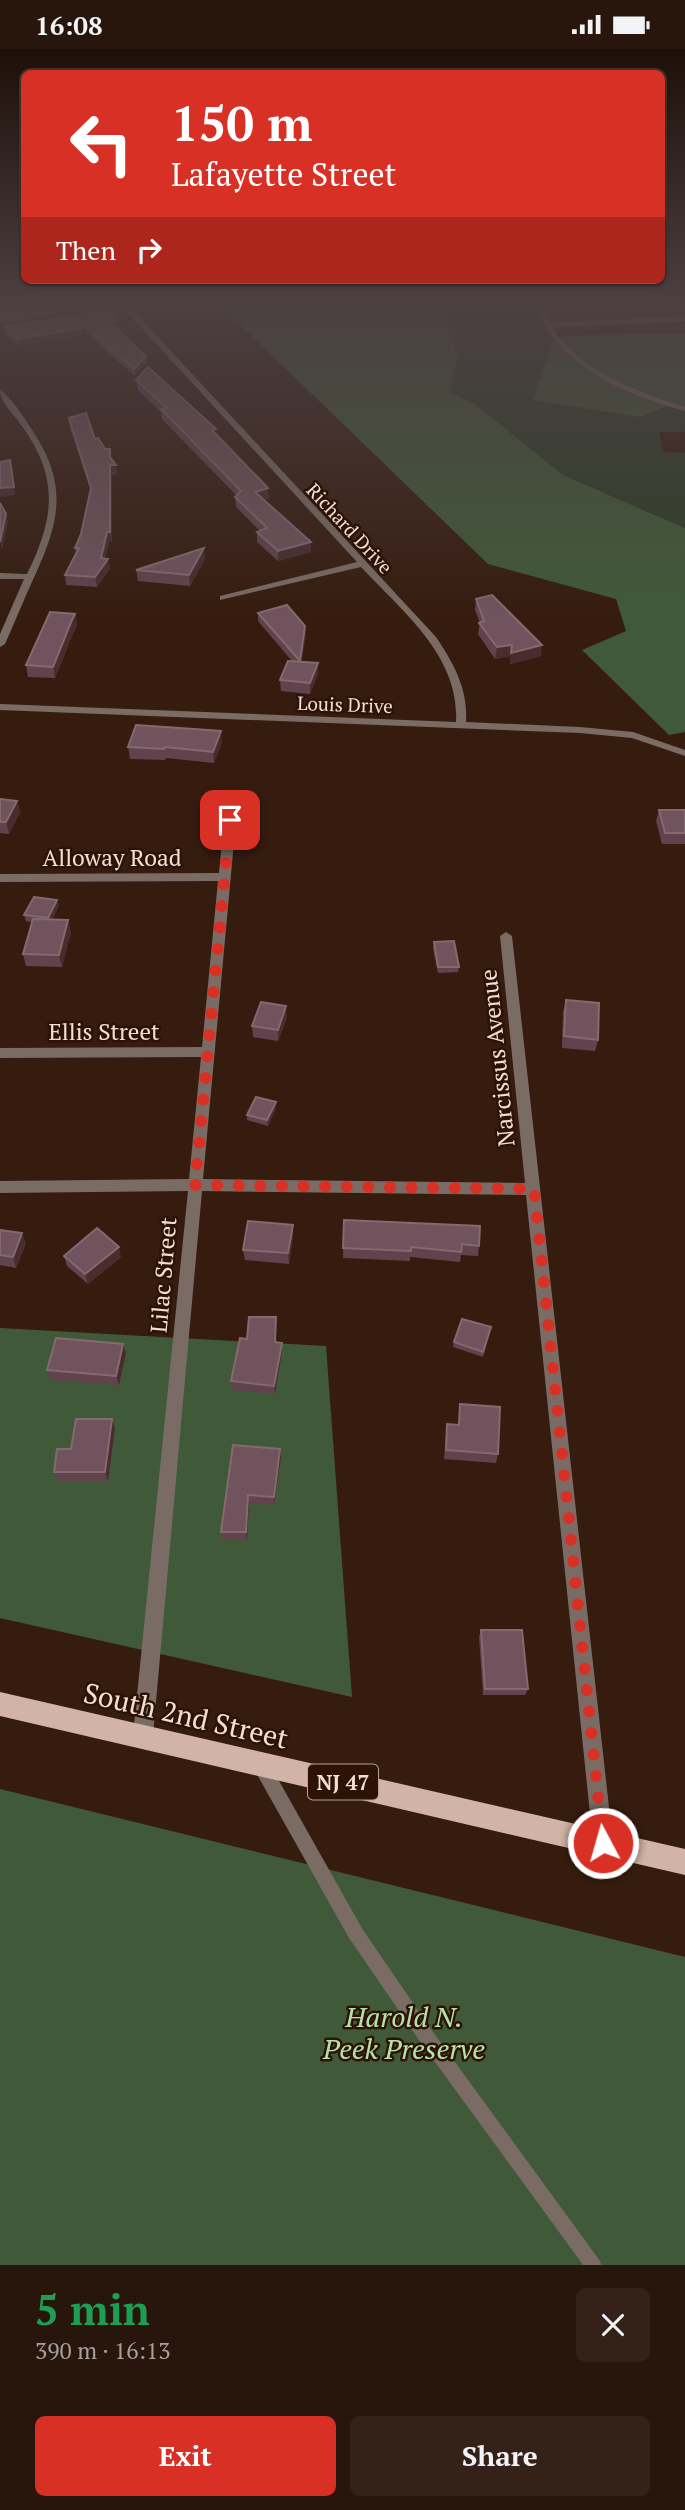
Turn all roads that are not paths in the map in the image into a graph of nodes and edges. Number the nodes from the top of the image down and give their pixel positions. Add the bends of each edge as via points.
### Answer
1 (12, 409) edge
2 (219, 409) edge
3 (362, 564) junction
4 (0, 576) edge
5 (30, 577) junction
6 (223, 598) dead end
7 (0, 644) edge
8 (0, 707) edge
9 (461, 725) junction
10 (685, 753) edge
11 (230, 820) dead end
12 (225, 877) junction
13 (0, 878) edge
14 (506, 936) dead end
15 (208, 1052) junction
16 (0, 1053) edge
17 (195, 1185) junction
18 (0, 1187) edge
19 (534, 1189) junction
20 (0, 1704) edge
21 (142, 1735) junction
22 (259, 1762) junction
23 (603, 1843) junction
24 (685, 1862) edge
25 (593, 2265) edge

1 - 5 street via 38,445 54,493 46,546
2 - 3 street, Richard Drive
3 - 6 street
3 - 9 street, Richard Drive via 433,639 452,667 460,687
4 - 5 street
5 - 7 street
8 - 9 street, Louis Drive
9 - 10 street, Louis Drive via 633,735
11 - 12 street, Lilac Street
12 - 13 street, Alloway Road
12 - 15 street, Lilac Street
14 - 19 street, Narcissus Avenue
15 - 16 street, Ellis Street
15 - 17 street, Lilac Street
17 - 18 street
17 - 19 street
17 - 21 street, Lilac Street
19 - 23 street, Narcissus Avenue
20 - 21 main road, South 2nd Street / NJ 47
21 - 22 main road, South 2nd Street / NJ 47
22 - 23 main road, South 2nd Street / NJ 47
22 - 25 lane via 356,1934
23 - 24 main road, South 2nd Street / NJ 47

